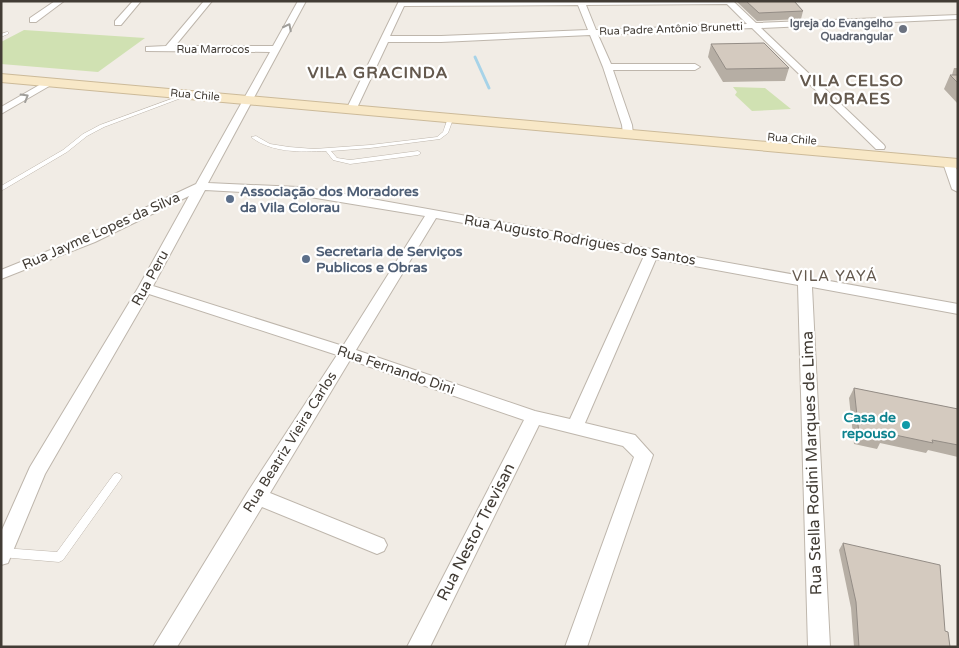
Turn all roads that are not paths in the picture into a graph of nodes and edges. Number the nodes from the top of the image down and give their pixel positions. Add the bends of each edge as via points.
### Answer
1 (60, 1) edge
2 (137, 1) edge
3 (208, 1) edge
4 (302, 1) edge
5 (580, 2) edge
6 (728, 2) edge
7 (402, 3) edge
8 (958, 17) edge
9 (33, 20) dead end
10 (118, 22) dead end
11 (753, 26) junction
12 (7, 33) dead end
13 (594, 33) junction
14 (1, 36) edge
15 (384, 39) junction
16 (168, 49) junction
17 (277, 49) junction
18 (150, 50) dead end
19 (608, 67) junction
20 (695, 67) dead end
21 (1, 78) edge
22 (48, 83) junction
23 (187, 95) junction
24 (249, 101) junction
25 (1, 110) edge
26 (351, 110) junction
27 (451, 115) junction
28 (627, 129) junction
29 (254, 137) dead end
30 (880, 147) junction
31 (328, 151) junction
32 (418, 153) dead end
33 (955, 160) edge
34 (201, 186) junction
35 (1, 189) edge
36 (958, 189) edge
37 (433, 213) junction
38 (652, 253) junction
39 (1, 275) edge
40 (805, 280) junction
41 (145, 288) junction
42 (958, 308) edge
43 (345, 352) junction
44 (534, 417) junction
45 (575, 426) junction
46 (117, 477) dead end
47 (256, 496) junction
48 (377, 545) dead end
49 (2, 554) edge
50 (164, 647) edge
51 (418, 647) edge
52 (576, 647) edge
53 (819, 647) edge

1 - 9 street
2 - 10 street
3 - 16 street
17 -> 4 street, Rua Peru
5 - 6 street
5 - 7 street
5 - 13 street
6 - 11 street
7 - 15 street
8 - 11 street, Rua Padre Antônio Brunetti
11 - 13 street, Rua Padre Antônio Brunetti
11 - 30 street
12 - 14 lane
13 - 15 street, Rua Padre Antônio Brunetti via 441,40
13 - 19 street
15 - 26 street
16 - 17 street, Rua Marrocos
16 - 18 street, Rua Marrocos
17 - 24 street, Rua Peru
19 - 20 street
19 - 28 street
21 - 22 main road, Rua Chile
22 - 23 main road, Rua Chile
25 -> 22 street
23 - 24 main road, Rua Chile
23 - 35 lane via 102,126
24 - 26 main road, Rua Chile
24 - 34 street, Rua Peru
26 - 27 main road, Rua Chile
27 - 28 main road, Rua Chile
27 - 31 lane via 445,132 438,138
28 - 30 main road, Rua Chile
28 - 33 main road, Rua Chile
29 - 31 lane via 286,148
30 - 33 main road, Rua Chile
31 - 32 lane via 336,159 350,162
33 - 36 street
34 - 37 street, Rua Augusto Rodrigues dos Santos via 298,191
34 - 39 street, Rua Jayme Lopes da Silva via 90,239
34 - 41 street, Rua Peru
37 - 38 street, Rua Augusto Rodrigues dos Santos
37 - 43 street, Rua Beatriz Vieira Carlos
38 - 40 street, Rua Augusto Rodrigues dos Santos
38 - 45 street
40 - 42 street, Rua Augusto Rodrigues dos Santos
40 - 53 street, Rua Stella Rodini Marques de Lima
41 - 43 street, Rua Fernando Dini
41 - 49 street, Rua Peru via 37,472
43 - 44 street, Rua Fernando Dini
43 - 47 street, Rua Beatriz Vieira Carlos
44 - 45 street, Rua Fernando Dini
44 - 51 street, Rua Nestor Trevisan
45 - 52 street, Rua Fernando Dini via 629,440 644,456
46 - 49 lane via 59,557
47 - 48 street
47 - 50 street, Rua Beatriz Vieira Carlos

